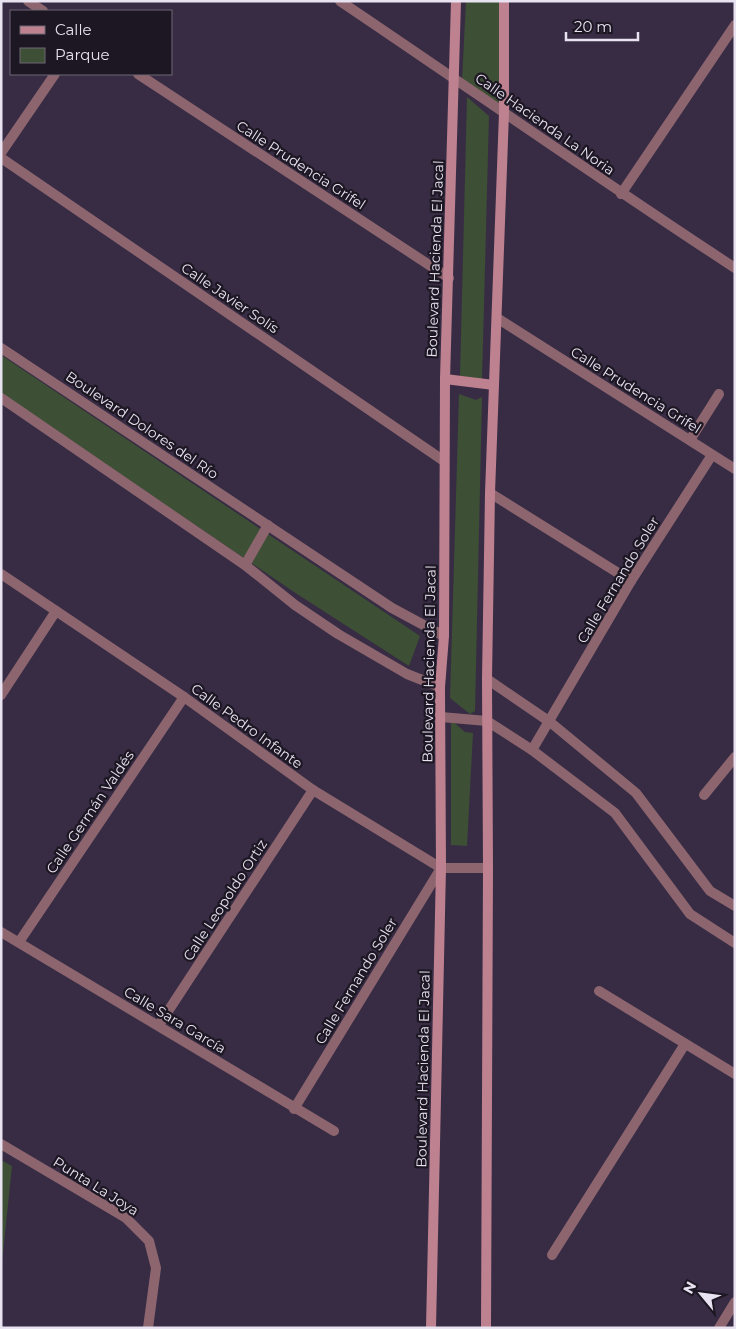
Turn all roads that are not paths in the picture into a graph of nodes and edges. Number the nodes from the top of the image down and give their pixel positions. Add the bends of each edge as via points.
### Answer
1 (28, 1) edge
2 (340, 1) edge
3 (456, 1) edge
4 (504, 1) edge
5 (42, 10) edge
6 (735, 25) edge
7 (54, 75) edge
8 (140, 75) edge
9 (453, 77) junction
10 (504, 112) junction
11 (1, 153) edge
12 (1, 158) edge
13 (621, 194) junction
14 (735, 268) edge
15 (448, 278) junction
16 (497, 318) junction
17 (1, 348) edge
18 (445, 379) junction
19 (494, 386) junction
20 (719, 394) dead end
21 (1, 398) edge
22 (690, 440) junction
23 (712, 455) junction
24 (444, 461) junction
25 (735, 469) edge
26 (490, 493) junction
27 (268, 525) junction
28 (245, 565) junction
29 (1, 574) edge
30 (631, 581) junction
31 (56, 611) junction
32 (444, 636) junction
33 (488, 680) junction
34 (440, 687) junction
35 (1, 695) edge
36 (184, 697) junction
37 (441, 717) junction
38 (487, 721) junction
39 (550, 722) junction
40 (532, 750) junction
41 (735, 757) edge
42 (313, 790) junction
43 (704, 796) dead end
44 (441, 868) junction
45 (488, 868) junction
46 (735, 906) edge
47 (1, 932) edge
48 (20, 942) junction
49 (735, 943) edge
50 (599, 991) dead end
51 (159, 1026) junction
52 (685, 1044) junction
53 (735, 1074) edge
54 (294, 1109) junction
55 (334, 1131) dead end
56 (1, 1144) edge
57 (552, 1255) dead end
58 (735, 1302) edge
59 (148, 1328) edge
60 (431, 1328) edge
61 (486, 1328) edge
62 (719, 1328) edge

1 - 5 street
2 - 9 street, Calle Hacienda La Noria
3 - 9 main road, Boulevard Hacienda El Jacal
4 - 10 main road
6 - 13 street
7 - 11 street
8 - 15 street, Calle Prudencia Grifel
9 - 10 street, Calle Hacienda La Noria
9 - 15 main road, Boulevard Hacienda El Jacal
10 - 13 street, Calle Hacienda La Noria
10 - 16 main road
12 - 24 street, Calle Javier Solís
13 - 14 street, Calle Hacienda La Noria
15 - 18 main road, Boulevard Hacienda El Jacal
16 - 19 main road
16 - 22 street, Calle Prudencia Grifel
17 - 27 street, Boulevard Dolores del Río
18 - 19 main road
18 - 24 main road, Boulevard Hacienda El Jacal
19 - 26 main road
20 - 22 street
21 - 28 street
22 - 23 street, Calle Prudencia Grifel
23 - 25 street, Calle Prudencia Grifel
23 - 30 street, Calle Fernando Soler
24 - 32 main road, Boulevard Hacienda El Jacal
26 - 30 street
26 - 33 main road
27 - 28 street
27 - 32 street, Boulevard Dolores del Río via 392,608
28 - 34 street via 338,634 406,674
29 - 31 street, Calle Pedro Infante
30 - 39 street, Calle Fernando Soler
31 - 35 street
31 - 36 street, Calle Pedro Infante
32 - 34 main road, Boulevard Hacienda El Jacal
33 - 38 main road
33 - 39 street
34 - 37 main road, Boulevard Hacienda El Jacal
36 - 42 street, Calle Pedro Infante
36 - 48 street, Calle Germán Valdés
37 - 38 street
37 - 44 main road, Boulevard Hacienda El Jacal
38 - 40 street
38 - 45 main road
39 - 40 street, Calle Fernando Soler
39 - 46 street via 636,793 710,891
40 - 49 street via 616,813 690,914
41 - 43 street
42 - 44 street, Calle Pedro Infante
42 - 51 street, Calle Leopoldo Ortiz
44 - 45 street
44 - 54 street, Calle Fernando Soler
44 - 60 main road, Boulevard Hacienda El Jacal
45 - 61 main road
47 - 48 street, Calle Sara García
48 - 51 street, Calle Sara García
50 - 52 street
51 - 54 street, Calle Sara García
52 - 53 street
52 - 57 street
54 - 55 street, Calle Sara García
56 - 59 street, Punta La Joya via 126,1218 149,1242 156,1268
58 - 62 street

